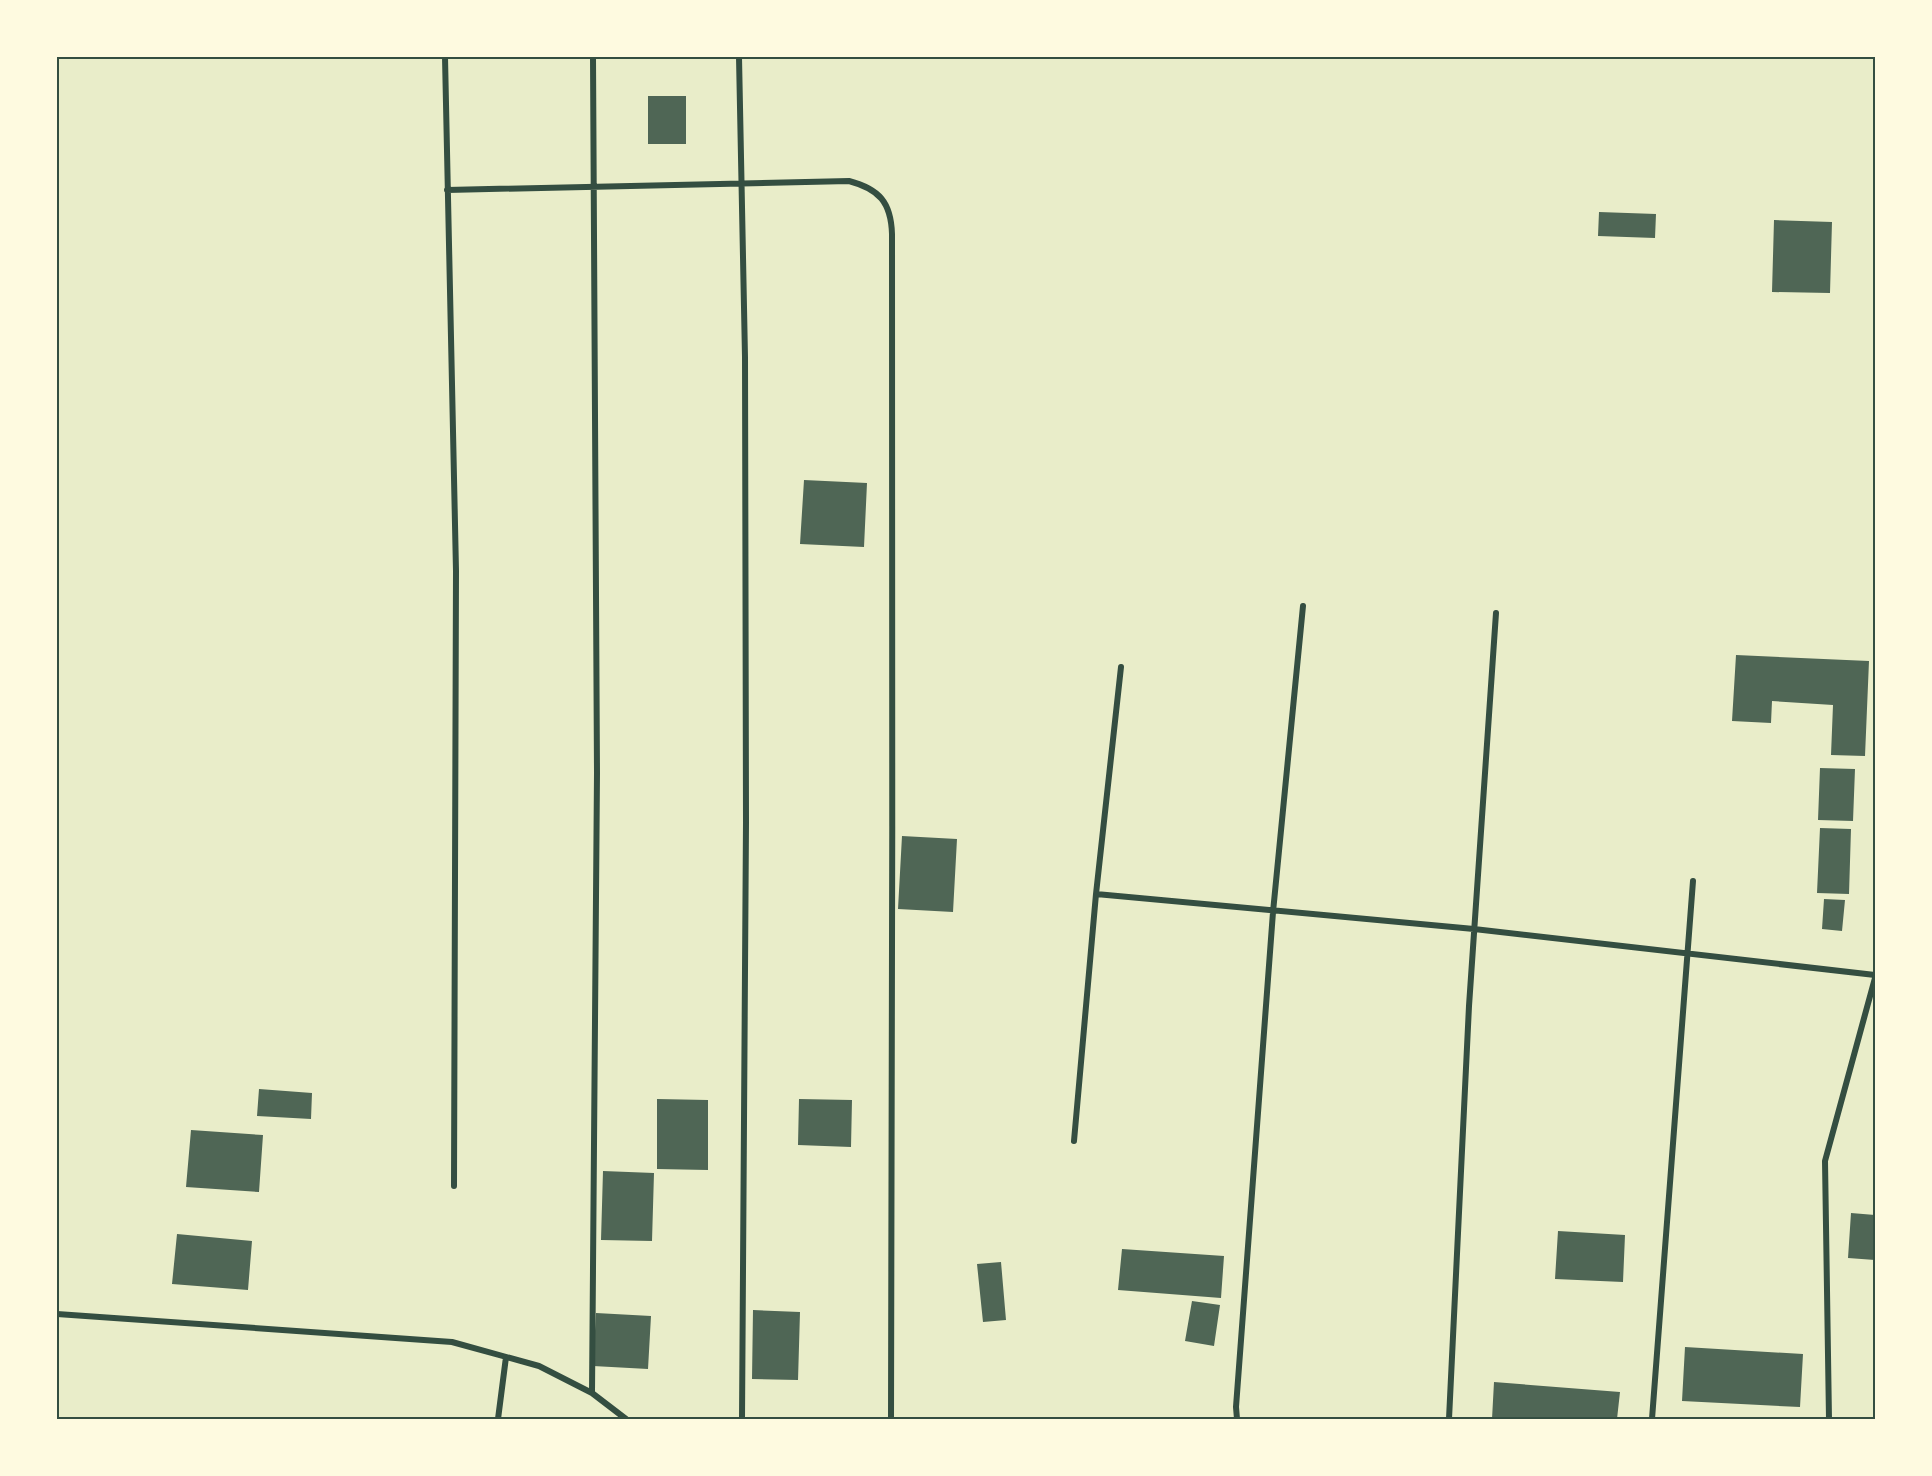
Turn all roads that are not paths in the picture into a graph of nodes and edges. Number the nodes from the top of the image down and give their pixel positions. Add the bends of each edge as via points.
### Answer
1 (445, 57) edge
2 (593, 57) edge
3 (739, 57) edge
4 (742, 184) junction
5 (595, 187) junction
6 (447, 190) junction
7 (1303, 606) dead end
8 (1496, 613) dead end
9 (1122, 667) dead end
10 (1693, 881) dead end
11 (1096, 894) junction
12 (1273, 912) junction
13 (1474, 929) junction
14 (1688, 952) junction
15 (1875, 977) edge
16 (1074, 1141) dead end
17 (454, 1186) dead end
18 (57, 1314) edge
19 (506, 1357) junction
20 (592, 1393) junction
21 (498, 1419) edge
22 (626, 1419) edge
23 (742, 1419) edge
24 (891, 1419) edge
25 (1237, 1419) edge
26 (1449, 1419) edge
27 (1652, 1419) edge
28 (1829, 1419) edge

1 - 6 street
2 - 5 street
3 - 4 street
4 - 5 street
4 - 23 street via 747,822
4 - 24 street via 849,181 876,191 892,224
5 - 6 street
5 - 20 street via 597,796
6 - 17 street via 456,571
7 - 12 street
8 - 13 street
9 - 11 street
10 - 14 street
11 - 12 street
11 - 16 street
12 - 13 street
12 - 25 street
13 - 14 street
13 - 26 street
14 - 15 street
14 - 27 street
15 - 28 street via 1825,1161
18 - 19 street via 453,1342
19 - 20 street via 539,1366
19 - 21 street
20 - 22 street

